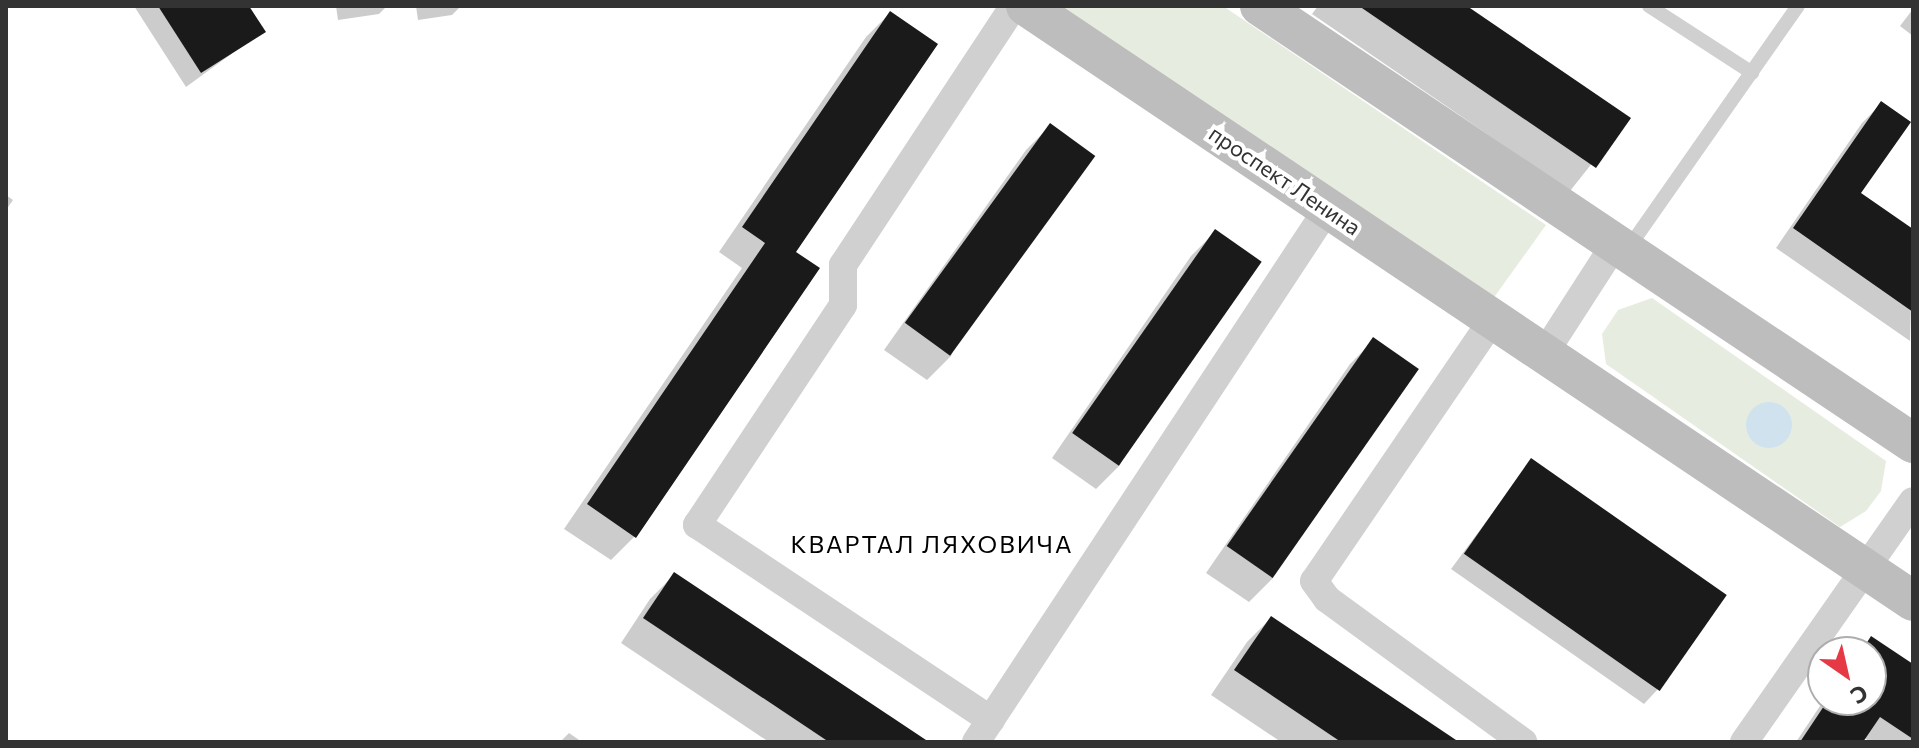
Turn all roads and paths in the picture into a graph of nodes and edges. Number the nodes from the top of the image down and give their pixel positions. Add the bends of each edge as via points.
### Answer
1 (1014, 6) edge
2 (1026, 6) edge
3 (1649, 6) edge
4 (1798, 6) edge
5 (1278, 11) edge
6 (1752, 73) junction
7 (1328, 208) junction
8 (1620, 247) junction
9 (1493, 319) junction
10 (1544, 354) junction
11 (1913, 443) edge
12 (1913, 501) edge
13 (1865, 569) junction
14 (1913, 601) edge
15 (983, 731) edge
16 (1523, 742) edge
17 (1744, 742) edge

1 - 15 street via 843,265 843,305 697,525
2 - 7 street, проспект Ленина
3 - 6 lane
4 - 6 lane
5 - 8 street
6 - 8 lane
7 - 9 street, проспект Ленина
7 - 15 street
8 - 10 street
8 - 11 street
9 - 10 street, проспект Ленина
9 - 16 street via 1314,581 1327,599
10 - 13 street, проспект Ленина
12 - 13 street
13 - 14 street, проспект Ленина
13 - 17 street

